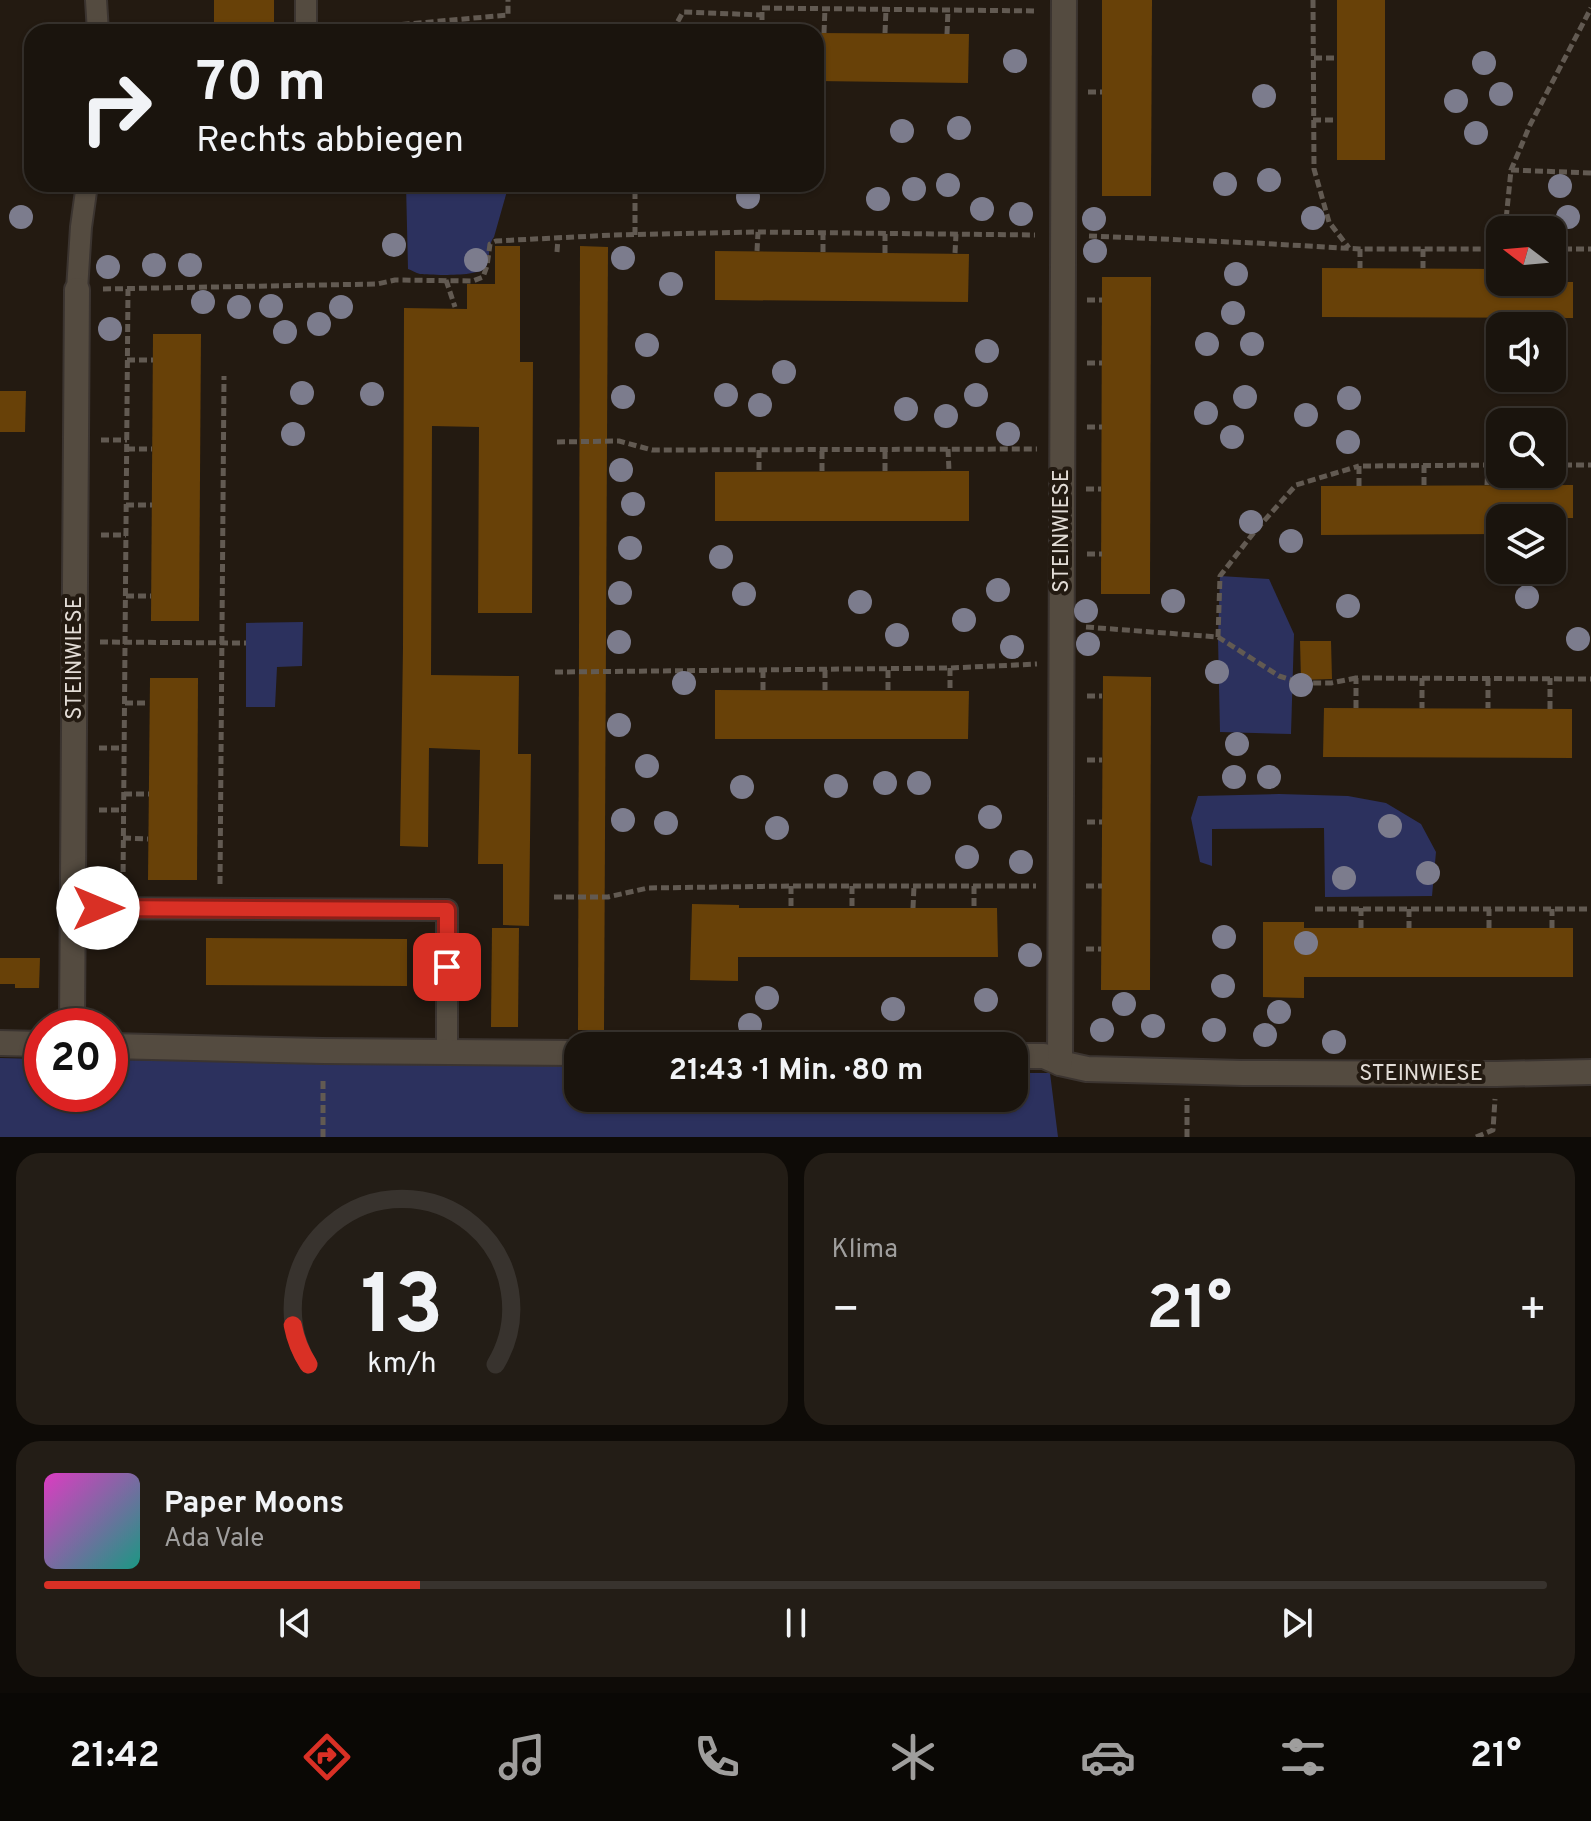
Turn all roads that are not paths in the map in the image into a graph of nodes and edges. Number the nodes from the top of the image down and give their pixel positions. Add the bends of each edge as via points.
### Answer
1 (96, 0) edge
2 (306, 0) edge
3 (1064, 6) edge
4 (98, 24) edge
5 (306, 24) edge
6 (86, 192) edge
7 (77, 290) joint
8 (73, 908) junction
9 (72, 1008) edge
10 (0, 1043) edge
11 (24, 1044) edge
12 (128, 1046) edge
13 (447, 1052) junction
14 (564, 1053) edge
15 (1028, 1056) edge
16 (1060, 1063) junction
17 (1591, 1072) edge

1 - 4 lane
2 - 5 lane
3 - 16 street, STEINWIESE
6 - 7 lane
7 - 8 street, STEINWIESE
8 - 9 street, STEINWIESE
8 - 13 lane via 447,910
10 - 11 street
12 - 13 street
13 - 14 street
15 - 16 street, STEINWIESE
16 - 17 street, STEINWIESE via 1087,1069 1187,1072

